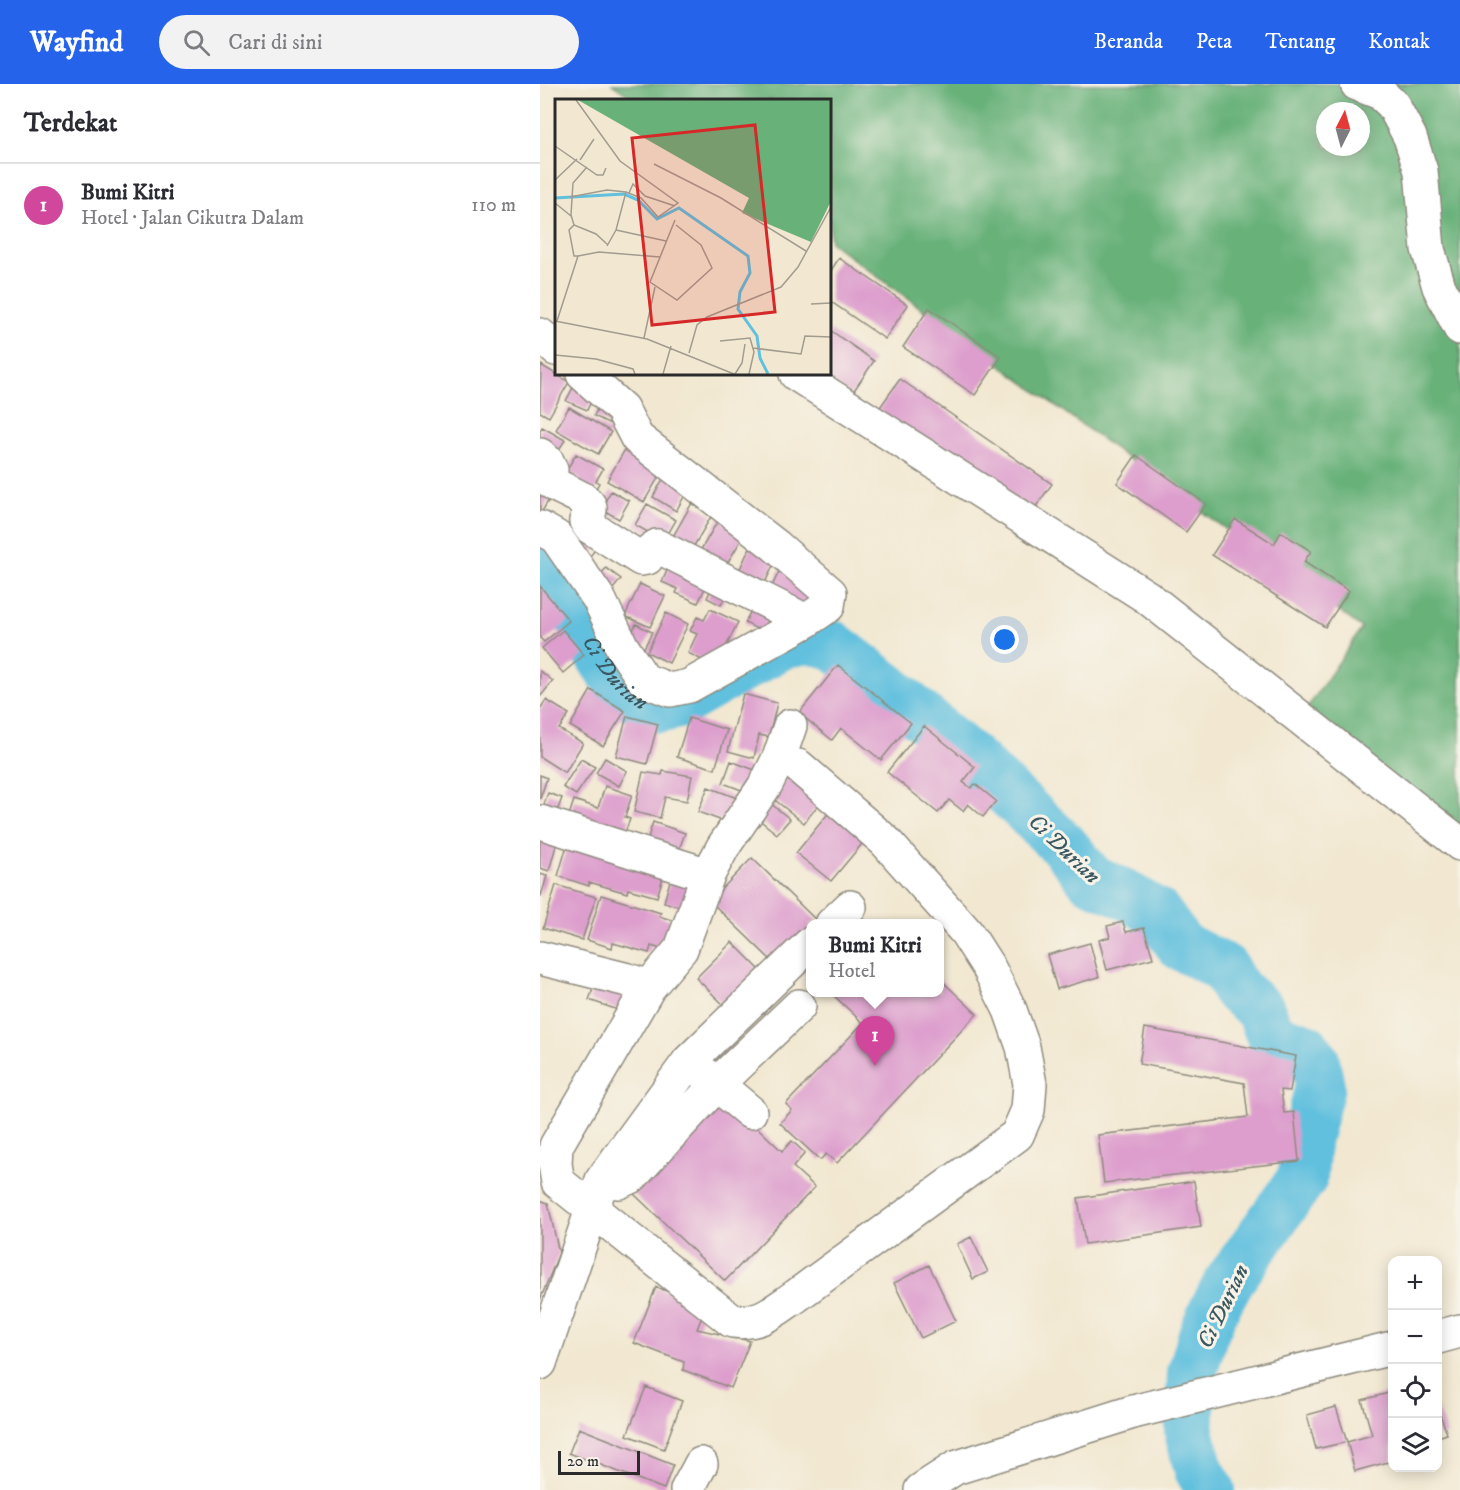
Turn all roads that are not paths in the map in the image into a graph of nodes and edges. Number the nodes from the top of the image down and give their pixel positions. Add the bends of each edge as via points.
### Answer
1 (1357, 84) edge
2 (1460, 328) edge
3 (540, 335) edge
4 (555, 348) edge
5 (584, 375) edge
6 (798, 375) edge
7 (540, 455) edge
8 (540, 528) edge
9 (806, 621) junction
10 (790, 726) dead end
11 (798, 766) dead end
12 (540, 822) edge
13 (1460, 844) edge
14 (708, 875) junction
15 (806, 948) edge
16 (540, 957) edge
17 (649, 987) junction
18 (799, 1006) dead end
19 (689, 1061) junction
20 (718, 1083) junction
21 (750, 1113) dead end
22 (602, 1180) junction
23 (592, 1211) junction
24 (1460, 1331) edge
25 (1442, 1336) edge
26 (1388, 1349) edge
27 (540, 1363) edge
28 (921, 1490) edge

1 - 2 street via 1380,93 1393,105 1410,137 1421,171 1428,249 1439,287
3 - 4 street
5 - 9 street via 622,409 637,438 830,593 828,606
6 - 13 street via 1147,597
7 - 9 street via 548,463 549,482 590,505 586,521 590,527 641,559 647,558 657,546
8 - 9 street via 556,537 599,599 622,647 644,680 670,690 689,686
10 - 14 street via 766,784
11 - 23 street via 885,841 966,932 989,968 1010,1010 1030,1084 1028,1110 1017,1135 796,1296 760,1320 746,1323 732,1321
12 - 14 street
14 - 17 street via 681,949
15 - 19 street
16 - 17 street
17 - 23 street via 556,1146 558,1182
18 - 20 street
19 - 20 street
19 - 22 street
20 - 21 street
20 - 22 street via 632,1176 619,1182
22 - 23 street
23 - 27 street
24 - 25 street
26 - 28 street via 1133,1412 955,1468

